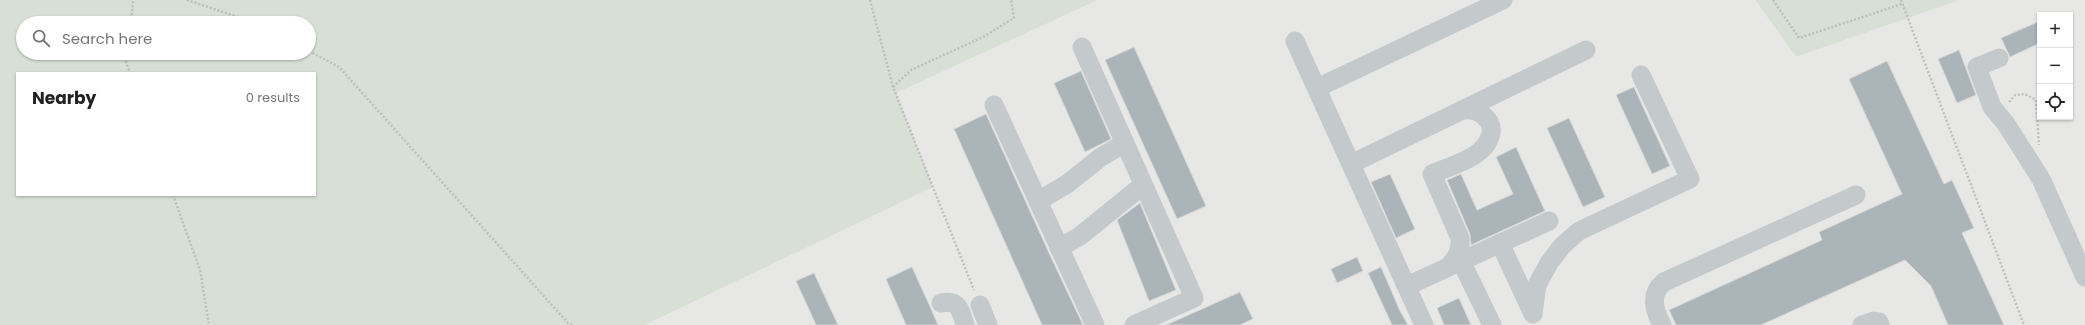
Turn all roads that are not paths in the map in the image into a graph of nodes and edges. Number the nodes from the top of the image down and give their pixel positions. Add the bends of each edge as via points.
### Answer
1 (1503, 0) edge
2 (1295, 41) dead end
3 (1082, 47) dead end
4 (1586, 50) dead end
5 (1999, 58) dead end
6 (1641, 75) dead end
7 (1317, 88) junction
8 (994, 105) dead end
9 (1462, 110) junction
10 (1125, 143) junction
11 (1351, 164) junction
12 (1143, 185) junction
13 (1856, 195) dead end
14 (1038, 201) junction
15 (1549, 221) dead end
16 (1500, 243) junction
17 (1059, 248) junction
18 (1457, 258) junction
19 (2085, 278) edge
20 (1407, 286) junction
21 (941, 303) dead end
22 (980, 305) road end
23 (1535, 319) edge
24 (965, 325) edge
25 (988, 325) edge
26 (1095, 325) edge
27 (1134, 325) edge
28 (1424, 325) edge
29 (1492, 325) edge
30 (1662, 325) edge
31 (1862, 325) edge
32 (1880, 325) edge

1 - 7 street
2 - 7 street
3 - 10 street
4 - 9 street
5 - 19 street via 1977,67 1992,107 2006,124 2041,179
6 - 23 street via 1690,180 1579,231 1562,246 1537,284
7 - 11 street
8 - 14 street
9 - 11 street
9 - 18 street via 1473,109 1482,114 1490,122 1491,131 1488,143 1478,153 1432,174 1460,238
10 - 12 street
10 - 14 street via 1101,157 1068,184
11 - 20 street
12 - 17 street via 1080,236
12 - 27 street via 1194,298
13 - 30 street via 1664,282 1655,293 1654,302
14 - 17 street
15 - 16 street
16 - 18 street
16 - 23 street
17 - 26 street
18 - 20 street
18 - 29 street
20 - 28 street
21 - 24 street via 957,304
22 - 25 street
31 - 32 street via 1874,320

